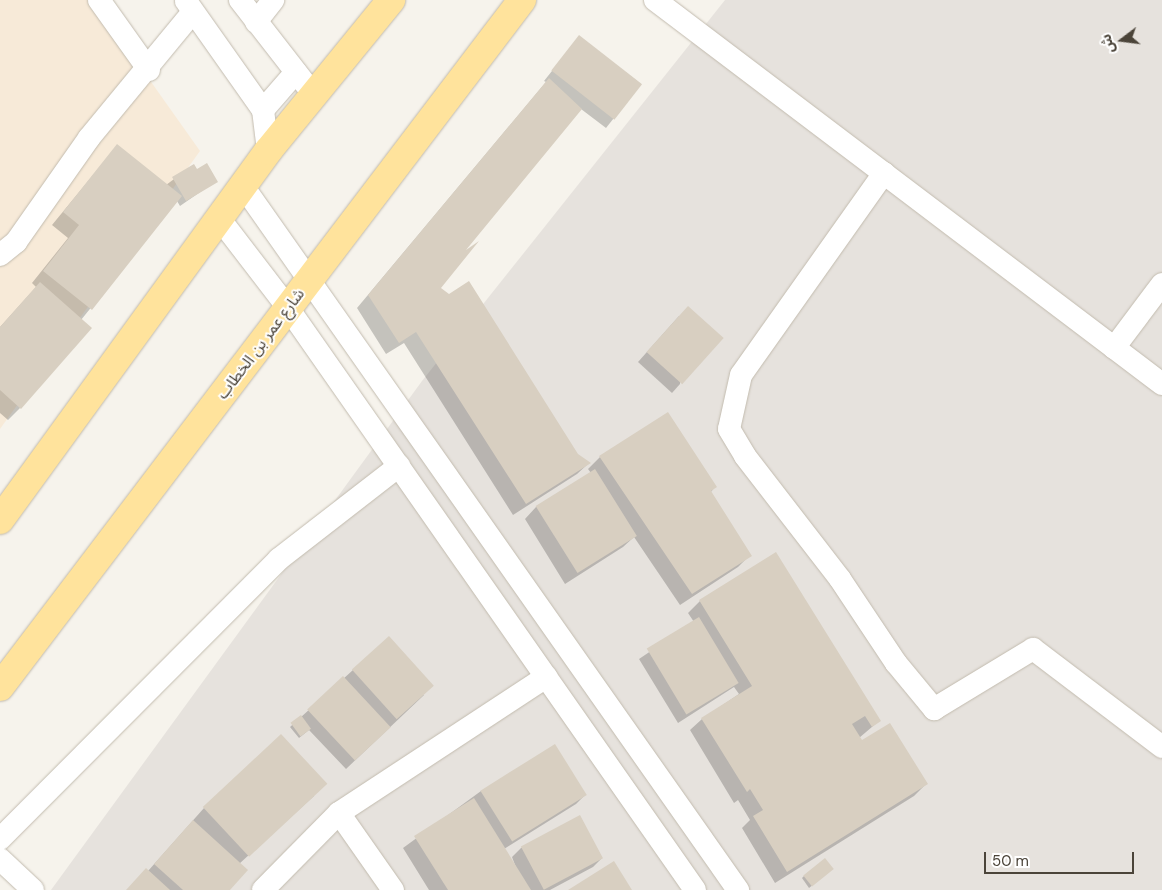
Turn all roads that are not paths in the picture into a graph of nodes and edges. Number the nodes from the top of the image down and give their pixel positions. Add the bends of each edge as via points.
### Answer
1 (99, 0) edge
2 (240, 0) edge
3 (274, 0) edge
4 (391, 0) edge
5 (522, 0) edge
6 (655, 0) edge
7 (189, 6) edge
8 (256, 22) junction
9 (149, 70) junction
10 (296, 72) junction
11 (314, 95) junction
12 (263, 110) junction
13 (268, 151) junction
14 (884, 174) junction
15 (243, 186) junction
16 (219, 218) junction
17 (0, 255) edge
18 (310, 279) junction
19 (1162, 284) edge
20 (288, 308) junction
21 (1114, 348) junction
22 (1162, 384) edge
23 (399, 466) junction
24 (0, 520) edge
25 (546, 677) junction
26 (0, 687) edge
27 (1162, 748) edge
28 (339, 813) junction
29 (0, 839) edge
30 (0, 859) edge
31 (33, 890) edge
32 (263, 890) edge
33 (393, 890) edge
34 (695, 890) edge
35 (738, 890) edge

1 - 9 street
2 - 8 street
3 - 8 street
4 - 11 main road
5 - 18 main road, شارع عمر بن الخطاب
6 - 14 street
7 - 9 street
7 - 12 street
8 - 10 street
9 - 17 street via 89,138 16,242
10 - 11 street
10 - 12 street
11 - 13 main road
12 - 13 street
13 - 15 main road
14 - 21 street
14 - 27 street via 741,374 729,429 745,456 840,579 896,663 934,709 1033,649
15 - 16 main road
15 - 18 street
16 - 20 street
16 - 24 main road
18 - 20 main road, شارع عمر بن الخطاب
18 - 35 street
19 - 21 street
20 - 23 street
20 - 26 main road, شارع عمر بن الخطاب
21 - 22 street
23 - 25 street
23 - 29 street via 279,560
25 - 28 street
25 - 34 street
28 - 32 street
28 - 33 street
30 - 31 street

